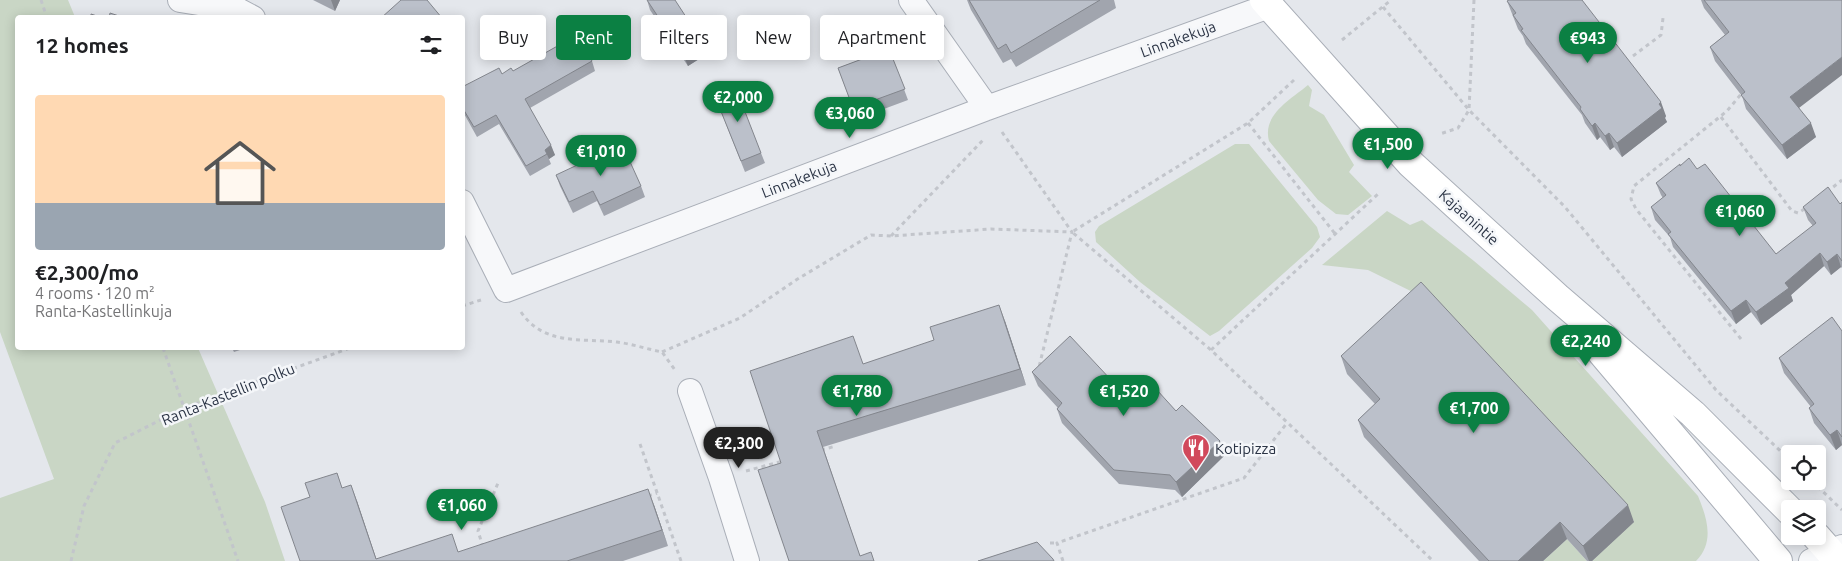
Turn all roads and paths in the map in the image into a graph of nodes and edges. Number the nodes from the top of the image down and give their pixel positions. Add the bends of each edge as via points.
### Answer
1 (41, 0) edge
2 (180, 0) edge
3 (911, 0) edge
4 (1392, 0) edge
5 (1474, 0) edge
6 (1266, 3) edge
7 (1383, 7) junction
8 (46, 15) edge
9 (247, 15) edge
10 (1663, 18) dead end
11 (1342, 40) dead end
12 (1633, 56) dead end
13 (1294, 80) dead end
14 (1743, 93) edge
15 (1469, 110) junction
16 (1721, 116) junction
17 (992, 117) junction
18 (1248, 123) junction
19 (1440, 134) dead end
20 (1842, 180) edge
21 (1379, 193) dead end
22 (1820, 197) edge
23 (1813, 202) edge
24 (465, 208) edge
25 (1072, 232) junction
26 (1336, 235) junction
27 (891, 236) junction
28 (506, 290) junction
29 (1557, 297) junction
30 (465, 305) edge
31 (1741, 339) dead end
32 (164, 350) edge
33 (344, 350) edge
34 (1211, 350) junction
35 (662, 352) junction
36 (1037, 375) edge
37 (690, 391) joint
38 (184, 408) junction
39 (1287, 423) junction
40 (640, 444) dead end
41 (836, 446) edge
42 (817, 451) edge
43 (1781, 451) edge
44 (788, 459) edge
45 (721, 478) junction
46 (498, 483) dead end
47 (1821, 490) edge
48 (657, 492) junction
49 (639, 499) edge
50 (1781, 502) edge
51 (1842, 510) edge
52 (1050, 543) dead end
53 (1056, 543) junction
54 (485, 551) edge
55 (71, 561) edge
56 (238, 561) edge
57 (681, 561) edge
58 (748, 561) edge
59 (1063, 561) edge
60 (1433, 561) edge
61 (1778, 561) edge

1 - 8 path
2 - 9 street via 236,9
3 - 17 street
4 - 7 path
5 - 15 path
6 - 17 street, Linnakekuja
6 - 29 main road, Kajaanintie via 1411,164
7 - 11 path
7 - 15 path
10 - 12 path via 1661,35
13 - 18 path
14 - 16 path
15 - 19 path via 1458,128
15 - 43 path via 1565,207 1716,390
16 - 23 path via 1792,211 1798,213
16 - 31 path via 1634,186 1631,199
17 - 25 path
17 - 27 path
17 - 28 street, Linnakekuja
18 - 25 path
18 - 26 path
20 - 22 path
21 - 26 path
24 - 28 street
25 - 27 path via 991,228
25 - 34 path
25 - 36 path
26 - 34 path
27 - 35 path via 871,235 740,318
28 - 30 path
28 - 35 path via 529,323 555,338 618,342
29 - 50 main road, Kajaanintie via 1693,414
29 - 61 main road, Kajaanintie via 1648,410
32 - 38 path
33 - 38 path, Ranta-Kastellin polku
34 - 39 path
35 - 37 path
37 - 45 street
38 - 55 path, Ranta-Kastellin polku via 115,443 84,506
38 - 56 path
39 - 53 path via 1244,478
39 - 60 path
40 - 48 path
41 - 42 path
44 - 45 path
45 - 58 street
46 - 54 path via 478,531
47 - 51 path
48 - 49 path
48 - 57 path
52 - 53 path
53 - 59 path

